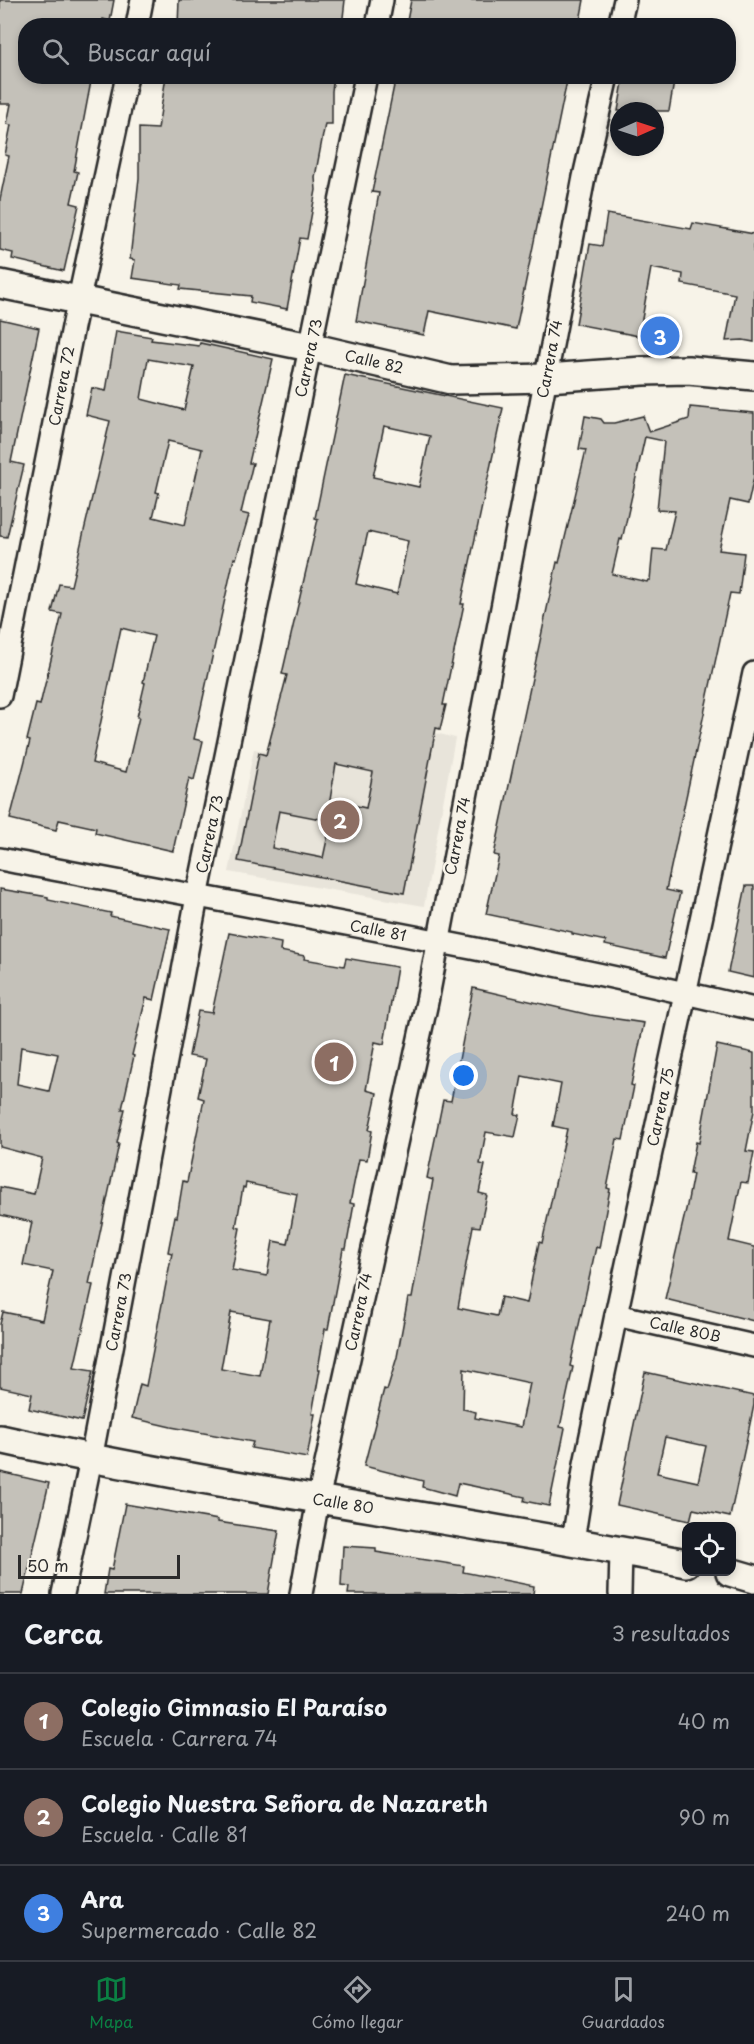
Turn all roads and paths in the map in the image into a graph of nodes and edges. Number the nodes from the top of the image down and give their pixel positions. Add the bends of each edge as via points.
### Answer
1 (142, 0) edge
2 (382, 0) edge
3 (625, 0) edge
4 (139, 18) edge
5 (379, 18) edge
6 (621, 18) edge
7 (125, 84) edge
8 (364, 84) edge
9 (605, 84) edge
10 (0, 284) edge
11 (80, 300) junction
12 (310, 347) junction
13 (754, 376) edge
14 (547, 378) junction
15 (754, 674) edge
16 (0, 696) edge
17 (0, 859) edge
18 (197, 897) junction
19 (438, 943) junction
20 (686, 992) junction
21 (754, 1009) edge
22 (616, 1316) junction
23 (754, 1346) edge
24 (0, 1439) edge
25 (91, 1459) junction
26 (318, 1500) junction
27 (573, 1541) junction
28 (621, 1550) junction
29 (682, 1562) edge
30 (736, 1574) edge
31 (754, 1578) edge
32 (63, 1594) edge
33 (301, 1594) edge
34 (620, 1594) edge

1 - 4 street
2 - 5 street
3 - 6 street
7 - 11 street, Carrera 72
8 - 12 street, Carrera 73
9 - 14 street, Carrera 74
10 - 11 street, Calle 82
11 - 12 street, Calle 82
11 - 16 street, Carrera 72
12 - 14 street, Calle 82 via 451,380
12 - 18 street, Carrera 73
13 - 14 street, Calle 82 via 642,370
14 - 19 street, Carrera 74
15 - 20 street, Carrera 75
17 - 18 street, Calle 81
18 - 19 street, Calle 81
18 - 25 street, Carrera 73
19 - 20 street, Calle 81
19 - 26 street, Carrera 74
20 - 21 street, Calle 81
20 - 22 street, Carrera 75
22 - 23 street, Calle 80B
22 - 27 street, Carrera 75
24 - 25 street, Calle 80
25 - 26 street, Calle 80
25 - 32 street, Carrera 73
26 - 27 street, Calle 80
26 - 33 street, Carrera 74
27 - 28 street, Calle 80
28 - 29 street, Calle 80
28 - 34 street
30 - 31 street

